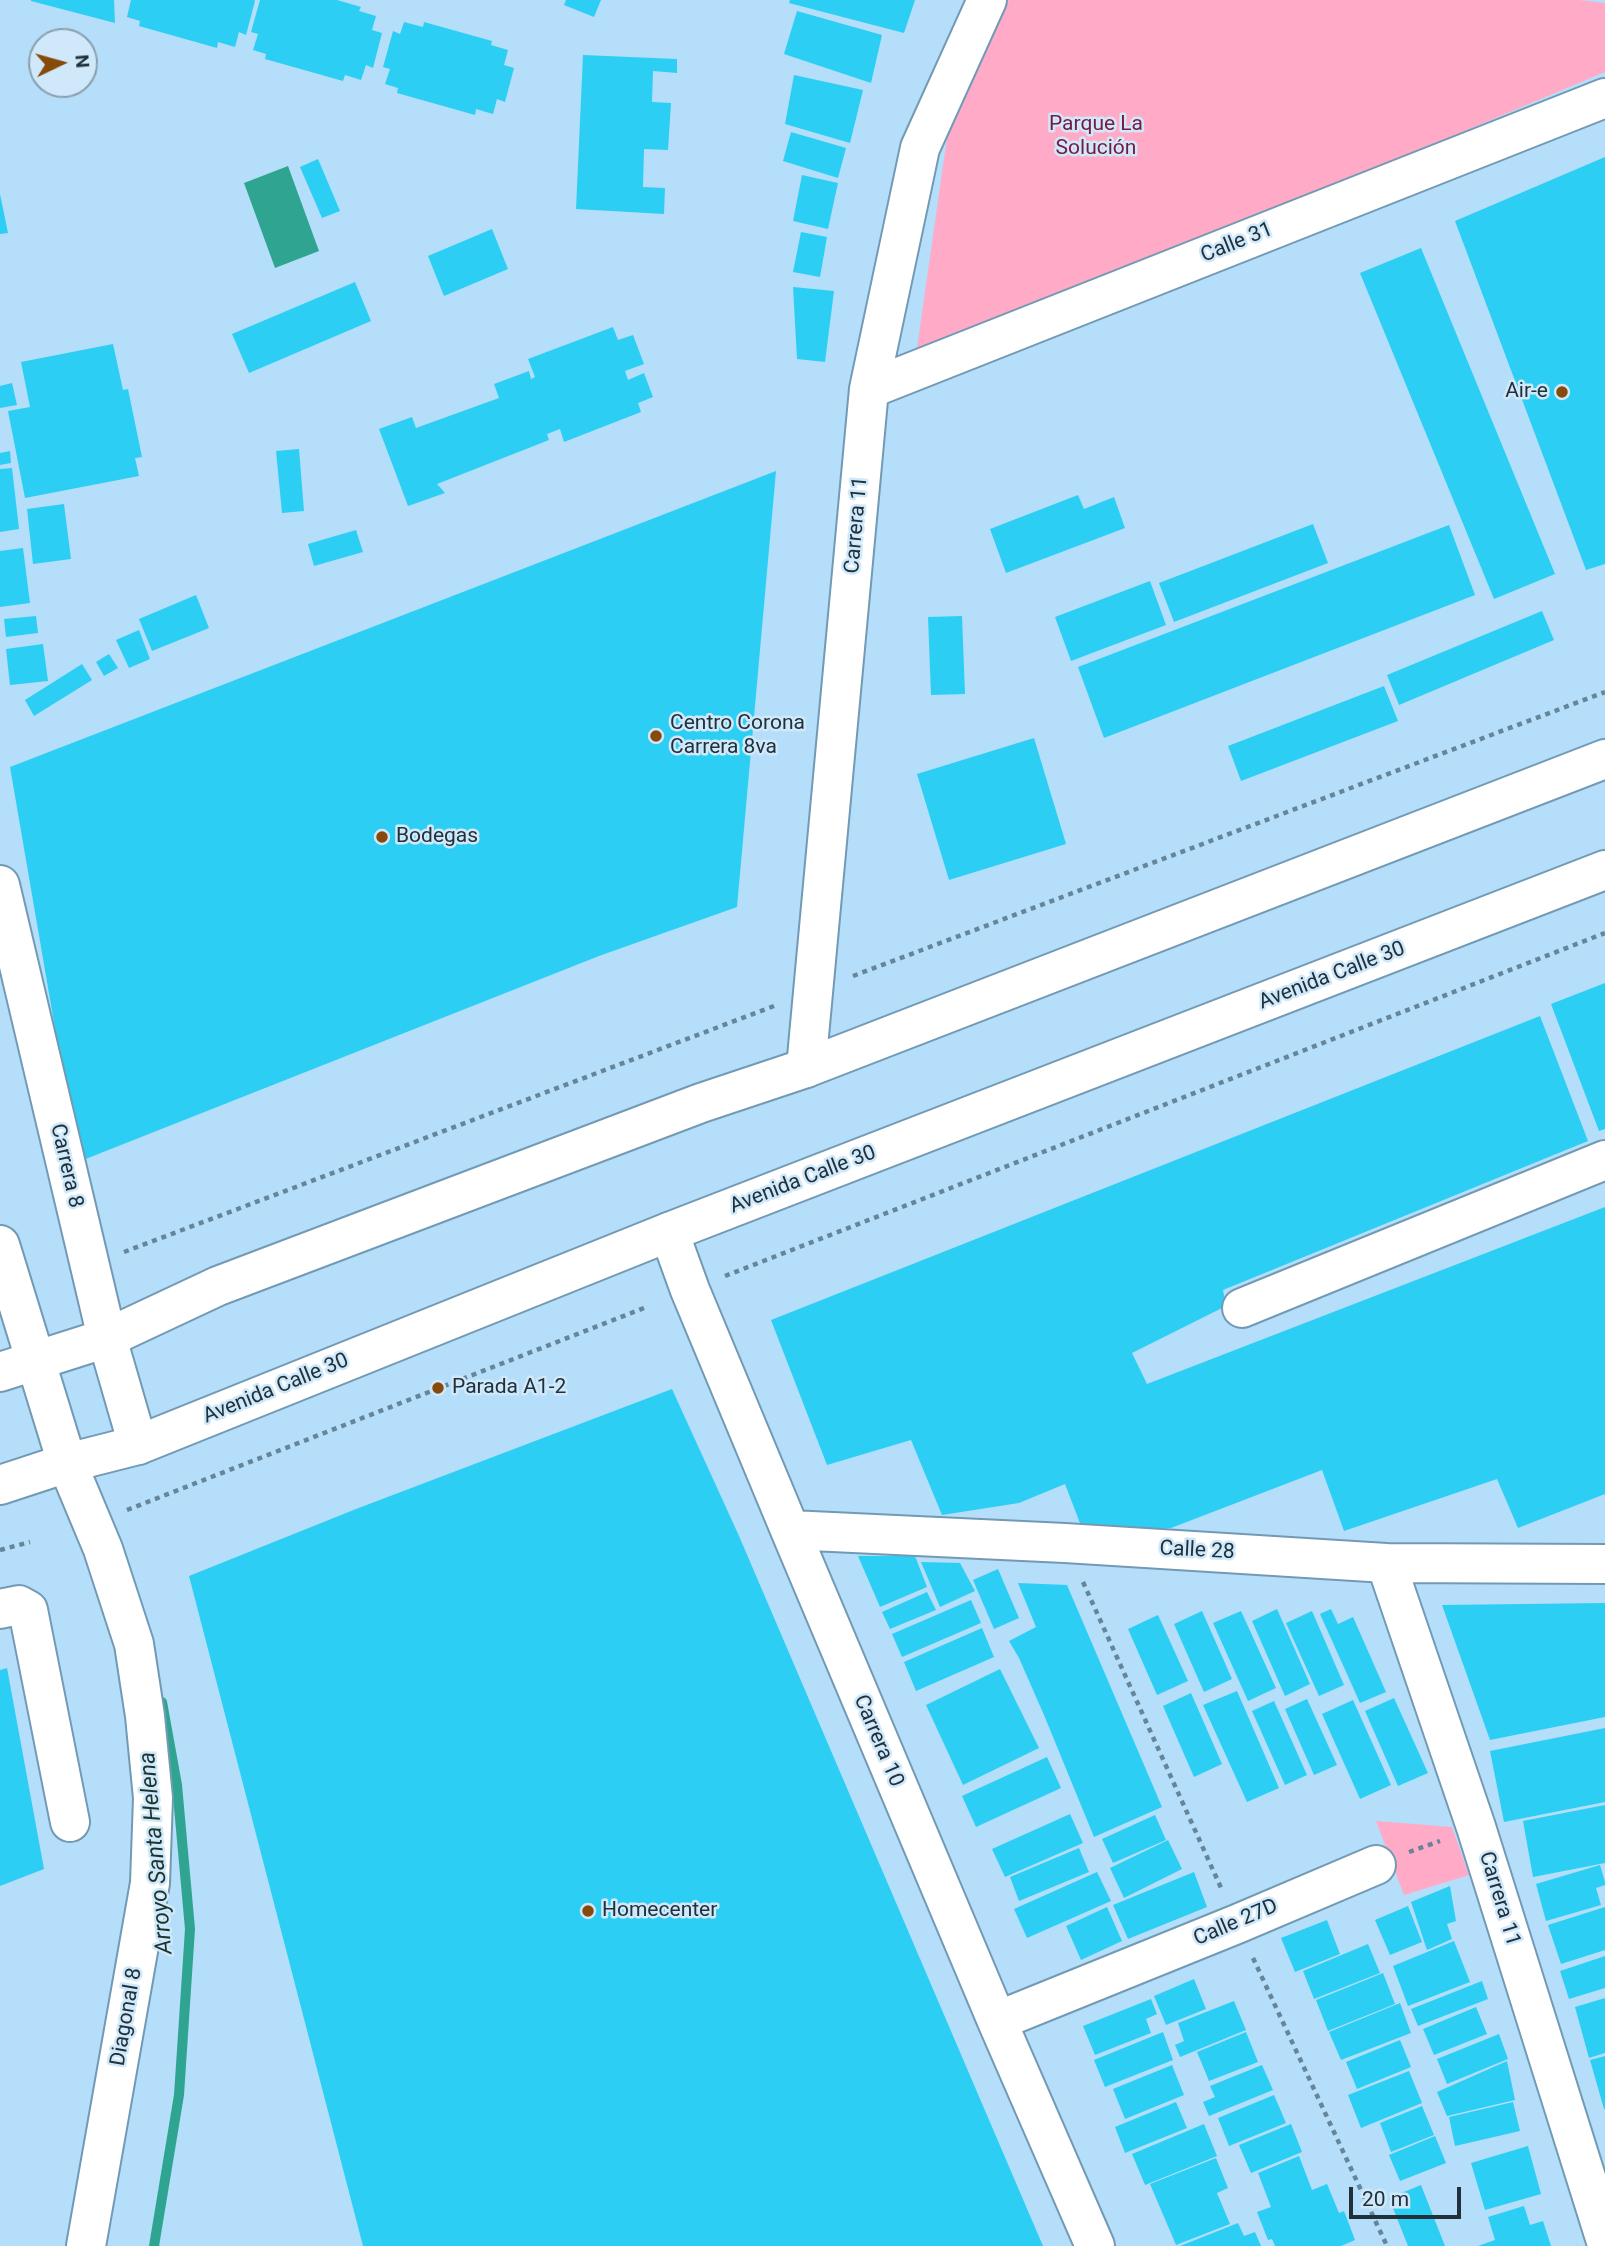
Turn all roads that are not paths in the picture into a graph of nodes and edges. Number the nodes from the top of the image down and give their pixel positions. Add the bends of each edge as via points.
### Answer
1 (987, 0) edge
2 (1605, 98) edge
3 (869, 389) junction
4 (1605, 759) edge
5 (1605, 870) edge
6 (0, 886) edge
7 (806, 1068) junction
8 (1605, 1160) edge
9 (668, 1232) junction
10 (0, 1245) edge
11 (1242, 1308) dead end
12 (107, 1338) junction
13 (18, 1366) edge
14 (138, 1445) junction
15 (67, 1464) junction
16 (0, 1485) edge
17 (790, 1530) junction
18 (1386, 1563) junction
19 (1605, 1564) edge
20 (0, 1609) edge
21 (70, 1822) dead end
22 (1376, 1864) road end
23 (997, 2021) junction
24 (1605, 2238) edge
25 (86, 2246) edge
26 (1095, 2246) edge

1 - 3 main road, Carrera 11 via 920,148
2 - 3 main road, Calle 31
3 - 7 main road, Carrera 11
4 - 7 main road
5 - 9 main road, Avenida Calle 30
6 - 12 main road, Carrera 8
7 - 12 main road via 701,1103 218,1286
8 - 11 main road
9 - 14 main road, Avenida Calle 30
9 - 17 main road, Carrera 10
10 - 13 main road
12 - 13 main road
12 - 14 main road, Carrera 8
13 - 15 main road
14 - 15 main road, Avenida Calle 30
15 - 16 main road, Avenida Calle 30
15 - 25 main road, Diagonal 8 via 103,1549 134,1644 152,1798 150,1883
17 - 18 main road, Calle 28
17 - 23 main road, Carrera 10
18 - 19 main road, Calle 28
18 - 24 main road, Carrera 11 via 1476,1827
20 - 21 main road via 19,1605 28,1610
22 - 23 main road, Calle 27D
23 - 26 main road, Carrera 10

